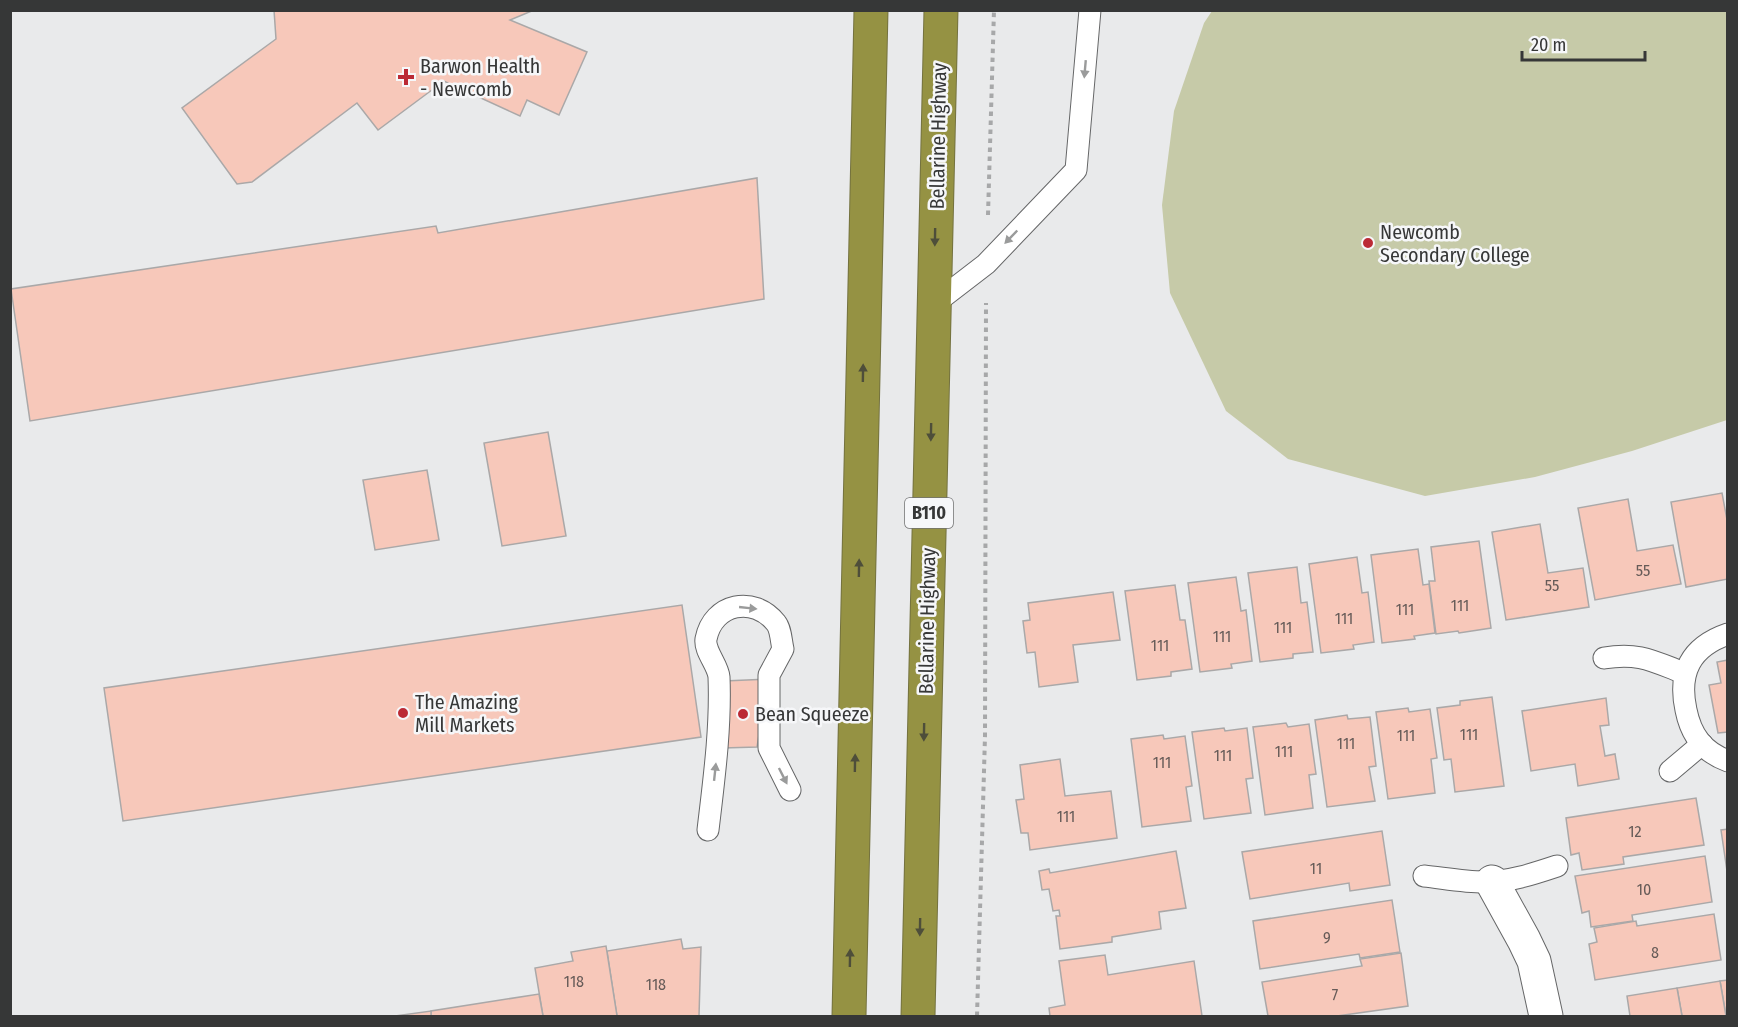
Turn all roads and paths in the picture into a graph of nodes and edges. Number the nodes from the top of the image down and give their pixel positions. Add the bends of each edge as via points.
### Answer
1 (871, 10) edge
2 (940, 10) edge
3 (994, 10) edge
4 (1090, 10) edge
5 (986, 264) junction
6 (934, 304) junction
7 (1728, 634) edge
8 (1604, 658) dead end
9 (1684, 673) junction
10 (1702, 744) junction
11 (1728, 761) edge
12 (1670, 771) dead end
13 (790, 790) dead end
14 (708, 830) dead end
15 (1557, 866) dead end
16 (1424, 876) dead end
17 (1492, 882) junction
18 (849, 1017) edge
19 (918, 1017) edge
20 (977, 1017) edge
21 (1546, 1017) edge

18 -> 1 highway
2 -> 6 highway, Bellarine Highway / B110
3 - 5 path
4 -> 5 lane via 1076,170
5 - 6 lane
5 - 20 path via 986,736
6 -> 19 highway, Bellarine Highway / B110
7 - 9 lane via 1702,647
8 - 9 lane via 1637,656
9 - 10 lane via 1688,720
10 - 11 lane via 1713,755
10 - 12 lane
14 -> 13 lane via 717,751 719,674 705,642 711,624 725,610 744,605 764,611 778,625 783,649 769,675 769,748
15 - 17 lane
16 - 17 lane
17 - 21 street via 1533,961

